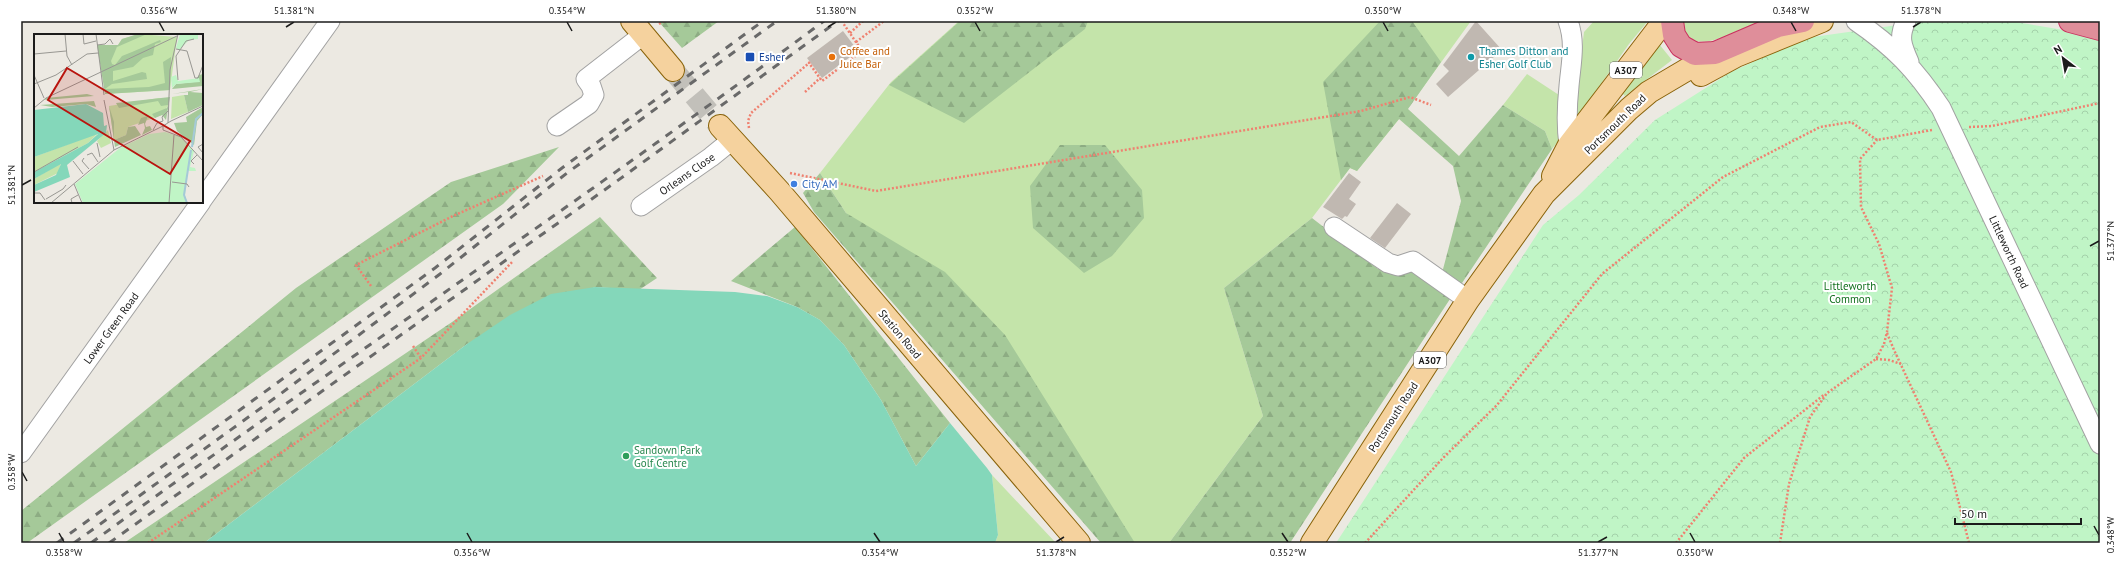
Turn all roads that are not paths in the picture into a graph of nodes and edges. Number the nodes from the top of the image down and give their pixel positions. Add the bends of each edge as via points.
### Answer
1 (330, 21) edge
2 (1568, 21) edge
3 (1664, 21) edge
4 (1672, 21) edge
5 (1803, 21) edge
6 (1822, 21) edge
7 (1856, 21) edge
8 (1906, 21) edge
9 (2070, 21) edge
10 (1780, 23) edge
11 (638, 28) edge
12 (2100, 29) edge
13 (1715, 53) junction
14 (1910, 65) junction
15 (673, 70) tunnel mouth
16 (557, 126) dead end
17 (733, 132) joint
18 (1598, 142) junction
19 (1568, 145) junction
20 (1544, 194) junction
21 (203, 198) edge
22 (200, 203) edge
23 (641, 206) dead end
24 (1334, 227) dead end
25 (1468, 300) junction
26 (2100, 444) edge
27 (21, 453) edge
28 (1079, 543) edge
29 (1312, 543) edge

1 - 21 street, Lower Green Road
2 - 19 street via 1574,44 1569,86
3 - 19 main road, Portsmouth Road / A307
4 - 13 highway via 1674,35 1682,46 1695,54
5 - 10 highway
6 - 18 main road via 1736,56 1664,95
7 - 14 street, Littleworth Road via 1876,34
8 - 14 street, Littleworth Road via 1900,40
9 - 12 highway
10 - 13 highway
11 - 15 main road
11 - 16 street via 586,79 594,95 589,104
13 - 18 main road, Portsmouth Road / A307 via 1649,92 1629,108
14 - 26 street, Littleworth Road via 1942,108
17 - 23 street, Orleans Close via 711,157
17 - 28 main road, Station Road via 785,198
18 - 20 main road, Portsmouth Road / A307
19 - 20 main road, Portsmouth Road / A307
20 - 25 main road, Portsmouth Road / A307
22 - 27 street, Lower Green Road
24 - 25 street via 1388,263 1398,266 1413,261
25 - 29 main road, Portsmouth Road / A307

